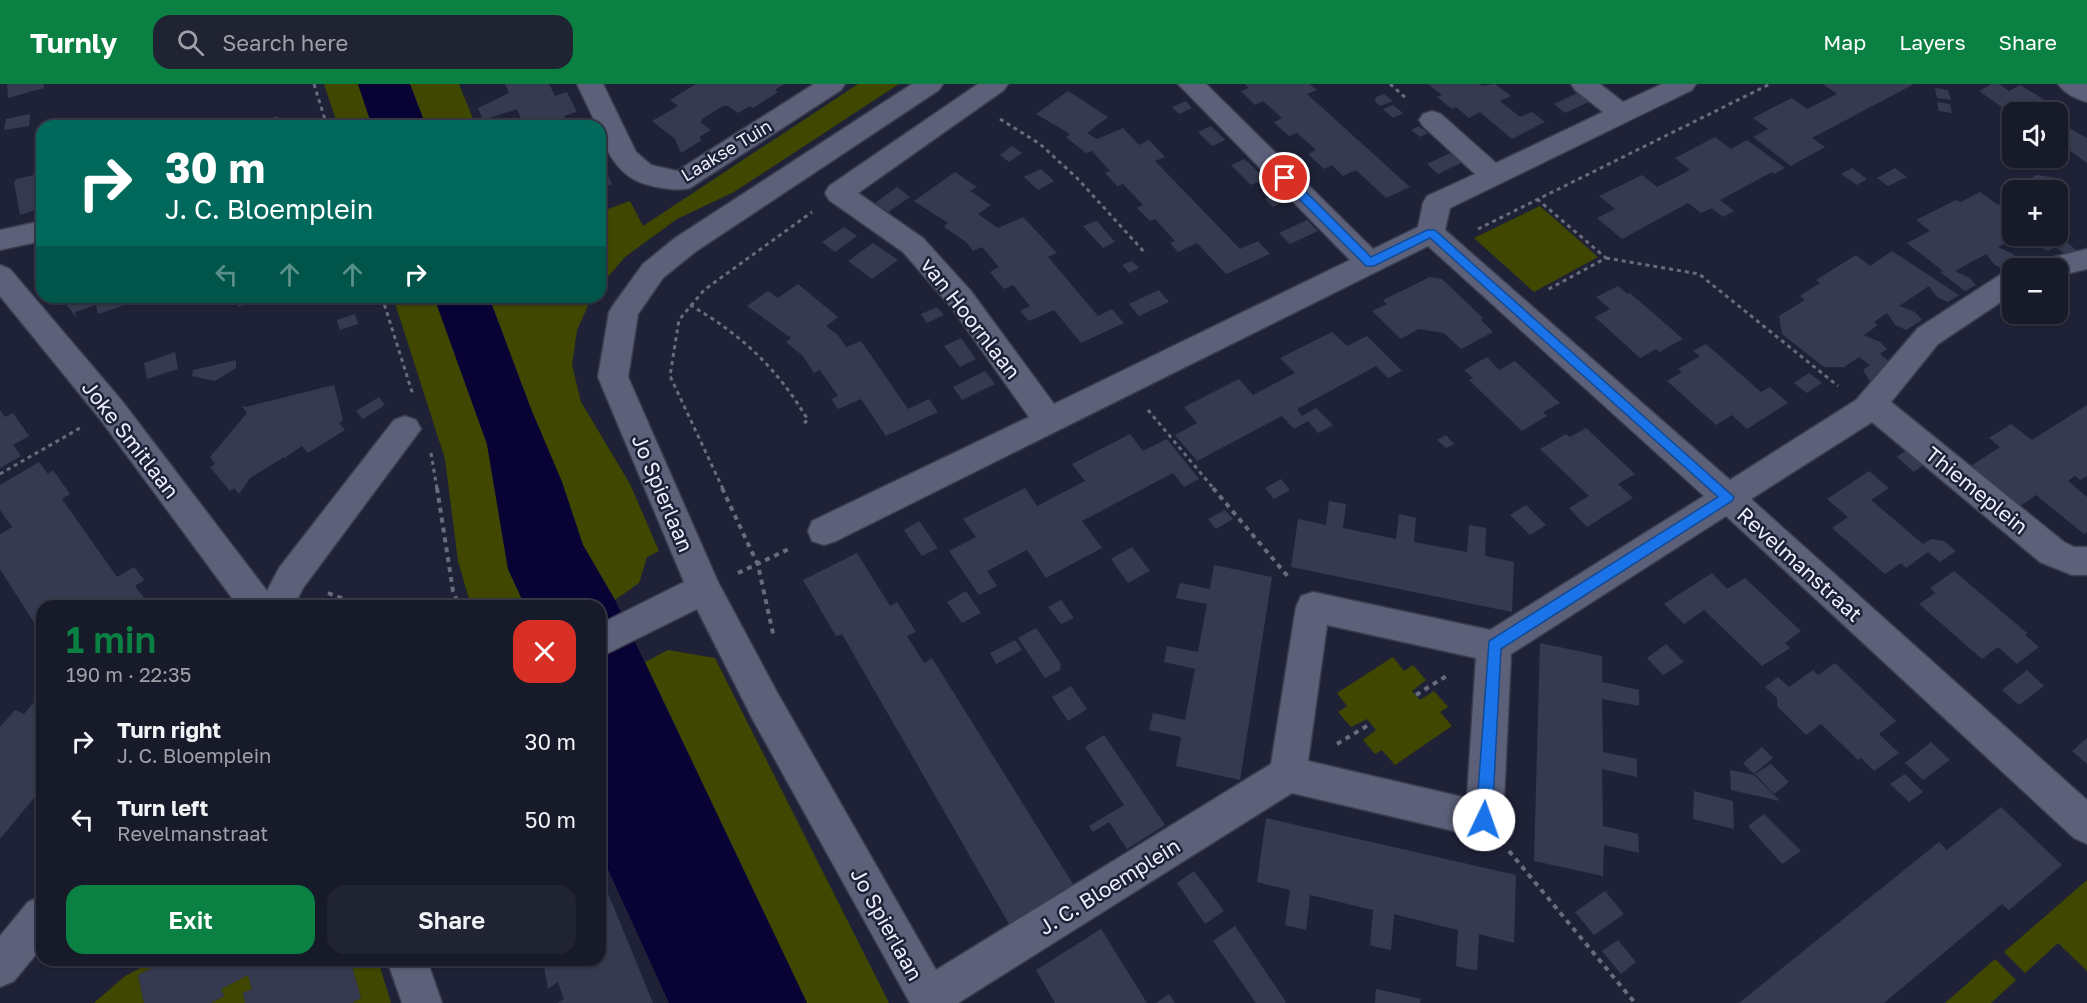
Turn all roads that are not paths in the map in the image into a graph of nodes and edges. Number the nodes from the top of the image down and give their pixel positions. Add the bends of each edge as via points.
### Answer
1 (590, 84) edge
2 (832, 84) edge
3 (930, 84) edge
4 (995, 84) edge
5 (1191, 84) edge
6 (1584, 84) edge
7 (1683, 84) edge
8 (2071, 84) edge
9 (2087, 94) edge
10 (1621, 114) junction
11 (1432, 120) dead end
12 (1494, 176) junction
13 (36, 232) edge
14 (1438, 239) junction
15 (0, 240) edge
16 (2087, 259) edge
17 (1370, 263) junction
18 (2068, 263) edge
19 (0, 276) edge
20 (2002, 287) edge
21 (1870, 407) junction
22 (1049, 421) junction
23 (405, 429) dead end
24 (1727, 497) junction
25 (824, 531) dead end
26 (2087, 561) edge
27 (704, 589) junction
28 (254, 600) edge
29 (281, 600) edge
30 (606, 638) edge
31 (1494, 646) junction
32 (1288, 774) junction
33 (2087, 825) edge
34 (36, 923) edge
35 (409, 966) edge
36 (0, 967) edge
37 (930, 1000) edge
38 (422, 1003) edge

1 - 2 street, Laakse Tuin via 625,157 643,173 681,181
3 - 27 street, Jo Spierlaan via 685,244 653,271 624,312 613,377
4 - 22 street, van Hoornlaan via 839,193 914,245 961,299
5 - 17 street
6 - 10 street
7 - 10 street
8 - 9 street
10 - 12 street
11 - 12 street
12 - 14 street via 1437,203
13 - 15 street
14 - 17 street
14 - 24 street, Revelmanstraat
16 - 18 street
17 - 22 street
19 - 28 street, Joke Smitlaan via 111,410
20 - 21 street via 1928,336
21 - 24 street
21 - 26 street, Thiemeplein via 2052,552 2072,561
22 - 25 street
23 - 29 street via 291,578
24 - 31 street
24 - 33 street, Revelmanstraat
27 - 30 street
27 - 37 street, Jo Spierlaan
31 - 32 street via 1313,608
31 - 32 street via 1484,820
32 - 37 street, J. C. Bloemplein
34 - 36 street
35 - 38 street

